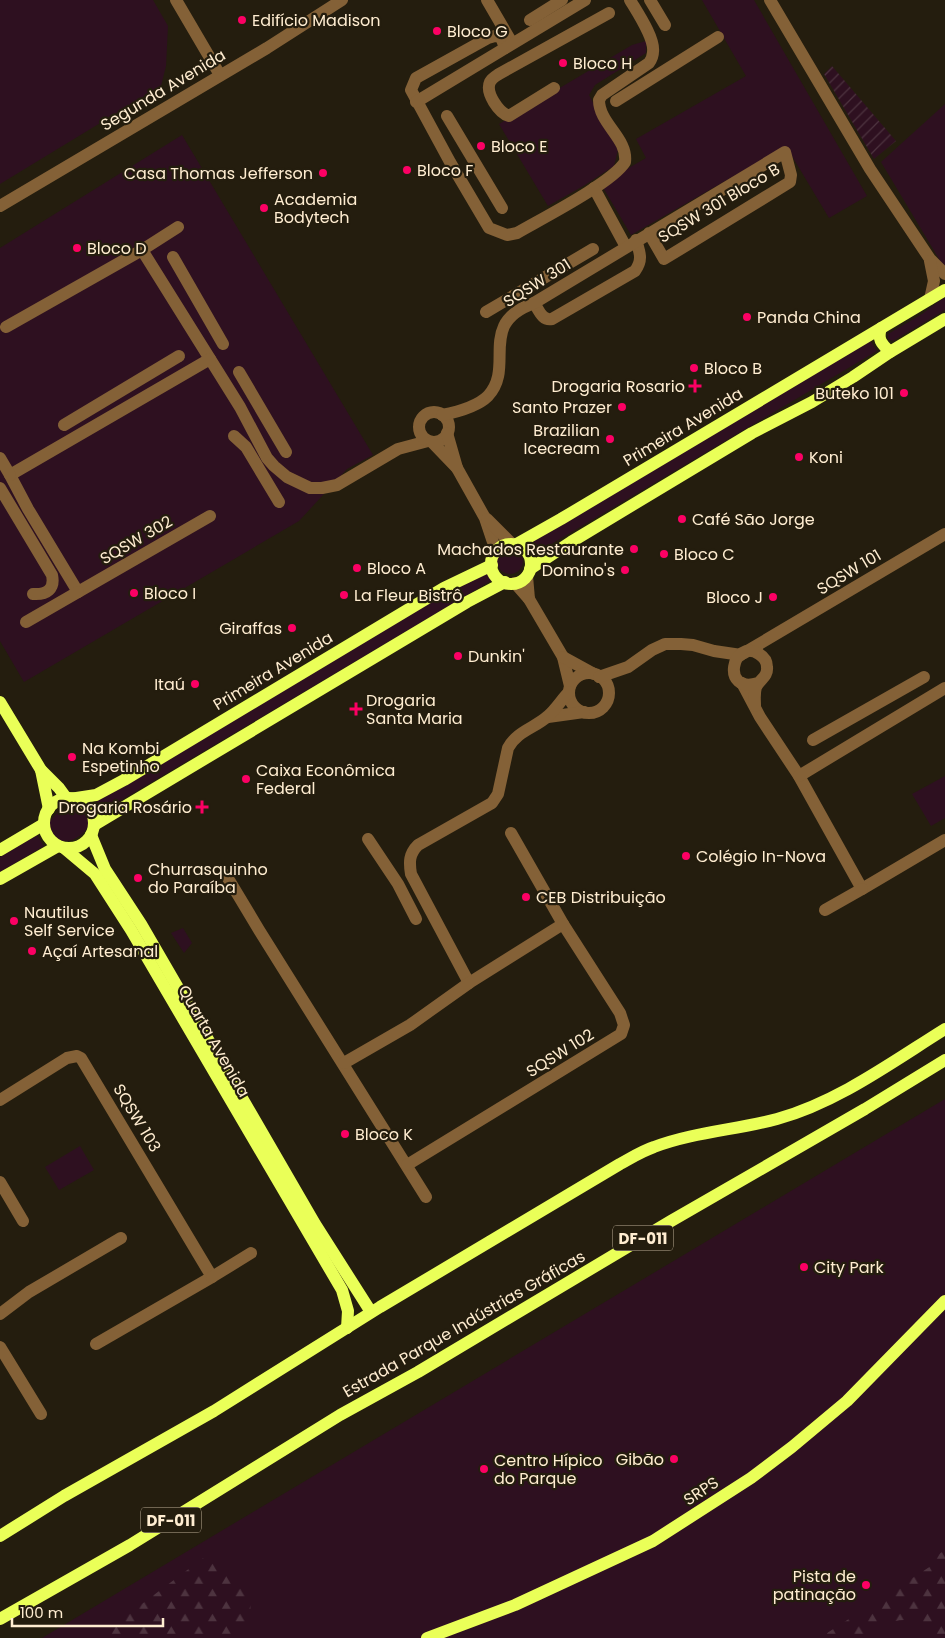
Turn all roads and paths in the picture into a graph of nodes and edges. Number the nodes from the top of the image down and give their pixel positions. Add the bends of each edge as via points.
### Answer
1 (176, 0) edge
2 (342, 0) edge
3 (487, 0) edge
4 (585, 0) edge
5 (630, 0) edge
6 (770, 0) edge
7 (651, 2) edge
8 (560, 6) edge
9 (609, 13) dead end
10 (638, 13) junction
11 (665, 25) dead end
12 (532, 26) junction
13 (718, 37) dead end
14 (509, 46) junction
15 (544, 49) junction
16 (220, 75) junction
17 (636, 80) junction
18 (554, 88) dead end
19 (616, 101) dead end
20 (416, 102) junction
21 (447, 116) dead end
22 (470, 152) junction
23 (785, 152) joint
24 (450, 162) junction
25 (594, 188) junction
26 (0, 206) edge
27 (502, 208) dead end
28 (178, 226) dead end
29 (649, 232) junction
30 (631, 244) junction
31 (593, 249) dead end
32 (142, 250) junction
33 (174, 257) dead end
34 (930, 258) junction
35 (556, 271) junction
36 (945, 274) edge
37 (565, 283) junction
38 (945, 290) edge
39 (197, 298) junction
40 (930, 299) junction
41 (534, 303) junction
42 (178, 310) junction
43 (486, 312) dead end
44 (944, 321) edge
45 (6, 327) dead end
46 (881, 328) junction
47 (223, 344) dead end
48 (890, 352) junction
49 (179, 356) dead end
50 (210, 359) junction
51 (161, 367) junction
52 (239, 372) dead end
53 (169, 383) junction
54 (255, 400) junction
55 (240, 407) junction
56 (88, 410) junction
57 (265, 417) junction
58 (94, 424) junction
59 (64, 425) dead end
60 (249, 425) junction
61 (446, 425) junction
62 (419, 426) junction
63 (234, 436) dead end
64 (258, 441) junction
65 (430, 441) junction
66 (246, 447) junction
67 (398, 448) junction
68 (286, 452) dead end
69 (0, 458) edge
70 (268, 458) junction
71 (257, 465) junction
72 (457, 468) junction
73 (10, 474) junction
74 (0, 488) edge
75 (22, 496) junction
76 (279, 502) dead end
77 (9, 504) junction
78 (28, 509) junction
79 (210, 516) dead end
80 (18, 518) junction
81 (485, 518) junction
82 (945, 534) edge
83 (514, 544) junction
84 (496, 551) junction
85 (492, 565) junction
86 (529, 572) junction
87 (510, 583) junction
88 (78, 592) junction
89 (33, 594) dead end
90 (529, 599) junction
91 (26, 622) dead end
92 (770, 637) junction
93 (714, 651) junction
94 (742, 654) junction
95 (564, 657) junction
96 (764, 658) junction
97 (628, 667) junction
98 (734, 668) junction
99 (598, 676) junction
100 (924, 677) dead end
101 (742, 683) junction
102 (758, 683) junction
103 (570, 688) junction
104 (945, 688) edge
105 (608, 695) junction
106 (0, 702) edge
107 (874, 705) junction
108 (755, 706) junction
109 (584, 712) junction
110 (548, 717) junction
111 (888, 723) junction
112 (813, 740) dead end
113 (41, 770) junction
114 (799, 776) junction
115 (69, 799) junction
116 (49, 809) junction
117 (44, 824) junction
118 (92, 830) junction
119 (511, 833) dead end
120 (368, 839) dead end
121 (945, 840) edge
122 (62, 847) junction
123 (0, 850) edge
124 (411, 874) junction
125 (226, 875) dead end
126 (0, 879) edge
127 (398, 884) junction
128 (862, 889) junction
129 (825, 910) dead end
130 (416, 919) dead end
131 (564, 924) junction
132 (470, 983) junction
133 (945, 1029) edge
134 (945, 1060) edge
135 (344, 1063) junction
136 (0, 1100) edge
137 (407, 1165) junction
138 (0, 1182) edge
139 (426, 1197) dead end
140 (23, 1221) dead end
141 (121, 1238) dead end
142 (252, 1253) dead end
143 (329, 1257) junction
144 (212, 1277) junction
145 (945, 1301) edge
146 (371, 1312) junction
147 (0, 1314) edge
148 (347, 1328) junction
149 (96, 1344) dead end
150 (0, 1347) edge
151 (41, 1414) dead end
152 (0, 1536) edge
153 (0, 1619) edge
154 (427, 1638) edge

1 - 16 street
2 - 16 street, Segunda Avenida
3 - 14 street
4 - 8 street
5 - 10 street
6 - 34 street via 870,169
7 - 10 street
7 - 11 street
8 - 12 street
9 - 15 street
10 - 17 street via 654,50
12 - 14 street
12 - 15 street
13 - 17 street
14 - 20 street
14 - 20 street via 501,37 488,38 416,78 411,90
15 - 18 street via 493,78 489,83 490,94 503,113 509,116
16 - 26 street, Segunda Avenida
17 - 19 street
17 - 25 street via 602,95 599,100 601,112 626,156 621,169
20 - 24 street
21 - 22 street
22 - 24 street
22 - 27 street
23 - 29 street, SQSW 301
23 - 29 street, SQSW 301 Bloco B via 790,182 664,259
24 - 25 street via 489,228 507,235 517,233
25 - 30 street
28 - 32 street
29 - 30 street, SQSW 301
30 - 37 street, SQSW 301
30 - 41 street, SQSW 301 Bloco B via 641,258 634,271 552,319 544,318
31 - 35 street
32 - 42 street
32 - 45 street
33 - 39 street
34 - 36 street
34 - 40 street via 934,281
35 - 37 street
35 - 43 street
37 - 41 street, SQSW 301
38 - 40 main road, Primeira Avenida
39 - 42 street
39 - 47 street
40 - 46 main road, Primeira Avenida
41 - 61 street, SQSW 301 via 511,315 504,324 499,343 498,374 487,397 462,411
42 - 50 street
44 - 48 main road
46 - 48 main road via 880,341
46 - 83 main road, Primeira Avenida
48 - 86 main road via 853,378 744,438 571,542
49 - 51 street
50 - 53 street
50 - 55 street
51 - 53 street
51 - 56 street
52 - 54 street
53 - 58 street
54 - 55 street
54 - 57 street
55 - 60 street
56 - 58 street
56 - 59 street
57 - 60 street
57 - 68 street
58 - 73 street
60 - 64 street
61 - 62 street via 434,412 425,415
61 - 65 street via 441,440
61 - 72 street
62 - 65 street via 421,434
62 - 67 street
63 - 66 street
64 - 66 street
64 - 70 street
65 - 67 street
65 - 72 street
66 - 71 street
67 - 70 street via 337,484 322,488 310,488 287,476
69 - 73 street
70 - 71 street
71 - 76 street
72 - 81 street
73 - 75 street
74 - 77 street
75 - 77 street
75 - 78 street
77 - 80 street
78 - 80 street
78 - 88 street
79 - 88 street, SQSW 302
80 - 89 street via 52,575 52,588
81 - 83 street
81 - 84 street
82 - 92 street, SQSW 101
83 - 84 main road
83 - 86 main road via 530,556
84 - 85 main road
85 - 87 main road via 497,577
85 - 115 main road, Primeira Avenida via 411,607 124,780 96,795
86 - 87 main road via 522,581
86 - 90 street
87 - 90 street
87 - 118 main road via 460,606
88 - 91 street, SQSW 302
90 - 95 street
92 - 94 street, SQSW 101
92 - 96 street
93 - 94 street
93 - 97 street via 665,644
93 - 98 street
94 - 96 street via 754,652
94 - 98 street
95 - 99 street
95 - 103 street
96 - 102 street via 768,669
97 - 99 street
97 - 105 street
98 - 101 street via 735,676
99 - 103 street via 578,676
99 - 105 street via 606,684
100 - 107 street
101 - 102 street
101 - 108 street
102 - 108 street
103 - 109 street via 571,703
103 - 110 street
104 - 111 street
105 - 109 street via 598,710
106 - 113 main road
107 - 111 street
107 - 112 street
108 - 114 street
109 - 110 street
110 - 124 street via 511,741 498,794 492,803 418,845 410,856
111 - 114 street
113 - 115 main road
113 - 116 main road
114 - 128 street
115 - 116 main road via 55,803
115 - 118 main road via 88,807 93,819
116 - 117 main road
117 - 122 main road via 48,837
117 - 123 main road
118 - 122 main road via 82,844
118 - 143 main road, Quarta Avenida via 105,869 140,924
119 - 131 street, SQSW 102
120 - 127 street
121 - 128 street
122 - 126 main road
122 - 143 main road, Quarta Avenida via 95,874
124 - 127 street
124 - 132 street
125 - 135 street
127 - 130 street
128 - 129 street
131 - 132 street
131 - 137 street, SQSW 102 via 620,1013 624,1025 621,1034
132 - 135 street via 410,1025
133 - 146 main road via 843,1091 805,1109 778,1119 652,1147
134 - 153 main road, Estrada Parque Indústrias Gráficas / DF-011
135 - 137 street
136 - 144 street, SQSW 103 via 67,1058 81,1058
137 - 139 street
138 - 140 street
141 - 147 street via 29,1292
142 - 144 street
143 - 146 main road
143 - 148 main road via 348,1311
144 - 149 street
145 - 154 main road, SRPS via 847,1401 751,1478 653,1541 515,1605
146 - 148 main road
148 - 152 main road via 214,1411 72,1491
150 - 151 street

